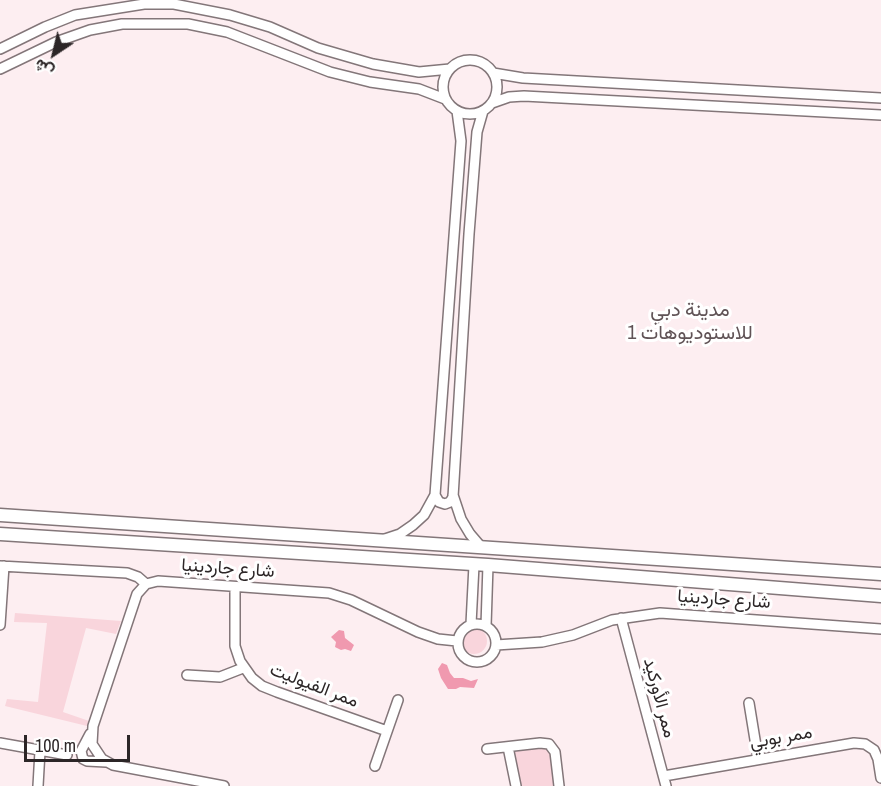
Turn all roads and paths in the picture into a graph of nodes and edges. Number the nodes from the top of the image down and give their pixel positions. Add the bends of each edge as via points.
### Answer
1 (0, 50) edge
2 (0, 69) edge
3 (450, 69) junction
4 (493, 73) junction
5 (881, 98) edge
6 (445, 99) junction
7 (492, 103) junction
8 (457, 111) junction
9 (483, 111) junction
10 (881, 114) edge
11 (453, 494) junction
12 (435, 495) junction
13 (0, 515) edge
14 (0, 534) edge
15 (378, 540) junction
16 (482, 548) junction
17 (474, 564) junction
18 (2, 566) edge
19 (488, 566) junction
20 (881, 574) edge
21 (146, 584) junction
22 (235, 587) junction
23 (881, 596) edge
24 (621, 618) junction
25 (471, 624) junction
26 (0, 625) edge
27 (486, 626) junction
28 (881, 629) edge
29 (457, 641) junction
30 (496, 645) junction
31 (243, 668) junction
32 (187, 675) dead end
33 (398, 700) dead end
34 (749, 703) dead end
35 (387, 731) junction
36 (91, 732) junction
37 (0, 742) edge
38 (508, 747) junction
39 (487, 749) dead end
40 (40, 751) junction
41 (67, 755) dead end
42 (758, 758) junction
43 (107, 762) junction
44 (375, 766) dead end
45 (168, 776) junction
46 (664, 776) junction
47 (881, 778) edge
48 (38, 786) edge
49 (165, 786) edge
50 (224, 786) edge
51 (516, 786) edge
52 (559, 786) edge
53 (666, 786) edge

1 - 3 street via 75,15 144,4 174,4 270,27 318,48 373,64 419,72
2 - 6 street via 90,30 122,24 188,24 227,32 330,72 419,89
3 - 4 street via 456,63 472,60 488,66
3 - 6 street via 443,81
4 - 5 street via 523,78
4 - 7 street via 497,93
6 - 8 street
7 - 9 street
7 - 10 street via 524,96
8 - 9 street via 470,115
8 - 12 street via 461,141
9 - 11 street via 477,132 468,234
11 - 12 street via 445,504
11 - 16 street via 461,519
12 - 15 street via 413,525 400,534
13 - 15 main road
14 - 17 main road
15 - 16 main road
16 - 20 main road
17 - 19 main road
17 - 25 street
18 - 21 street via 127,573
18 - 26 street
19 - 23 main road
19 - 27 street
21 - 22 street, شارع جاردينيا via 158,581
21 - 36 street via 135,600
22 - 29 street, شارع جاردينيا via 329,593 412,630
22 - 31 street, ممر الفيوليت via 235,646
24 - 28 street, شارع جاردينيا via 673,613
24 - 30 street, شارع جاردينيا via 542,642
24 - 46 street, ممر الأوركيد
25 - 27 street
25 - 29 street
27 - 30 street
29 - 30 street via 460,654 478,662 490,657
31 - 32 street via 220,677
31 - 35 street, ممر الفيوليت via 268,689
33 - 35 street
34 - 42 street
35 - 44 street
36 - 43 street via 95,750
36 - 43 street via 81,756 87,761
37 - 40 street
38 - 39 street
38 - 51 street
38 - 52 street via 543,742 552,746
40 - 41 street
40 - 48 street
42 - 46 street, ممر بوبي
42 - 47 street, ممر بوبي via 860,743 877,754
43 - 45 street
45 - 49 street
45 - 50 street
46 - 53 street, ممر الأوركيد

